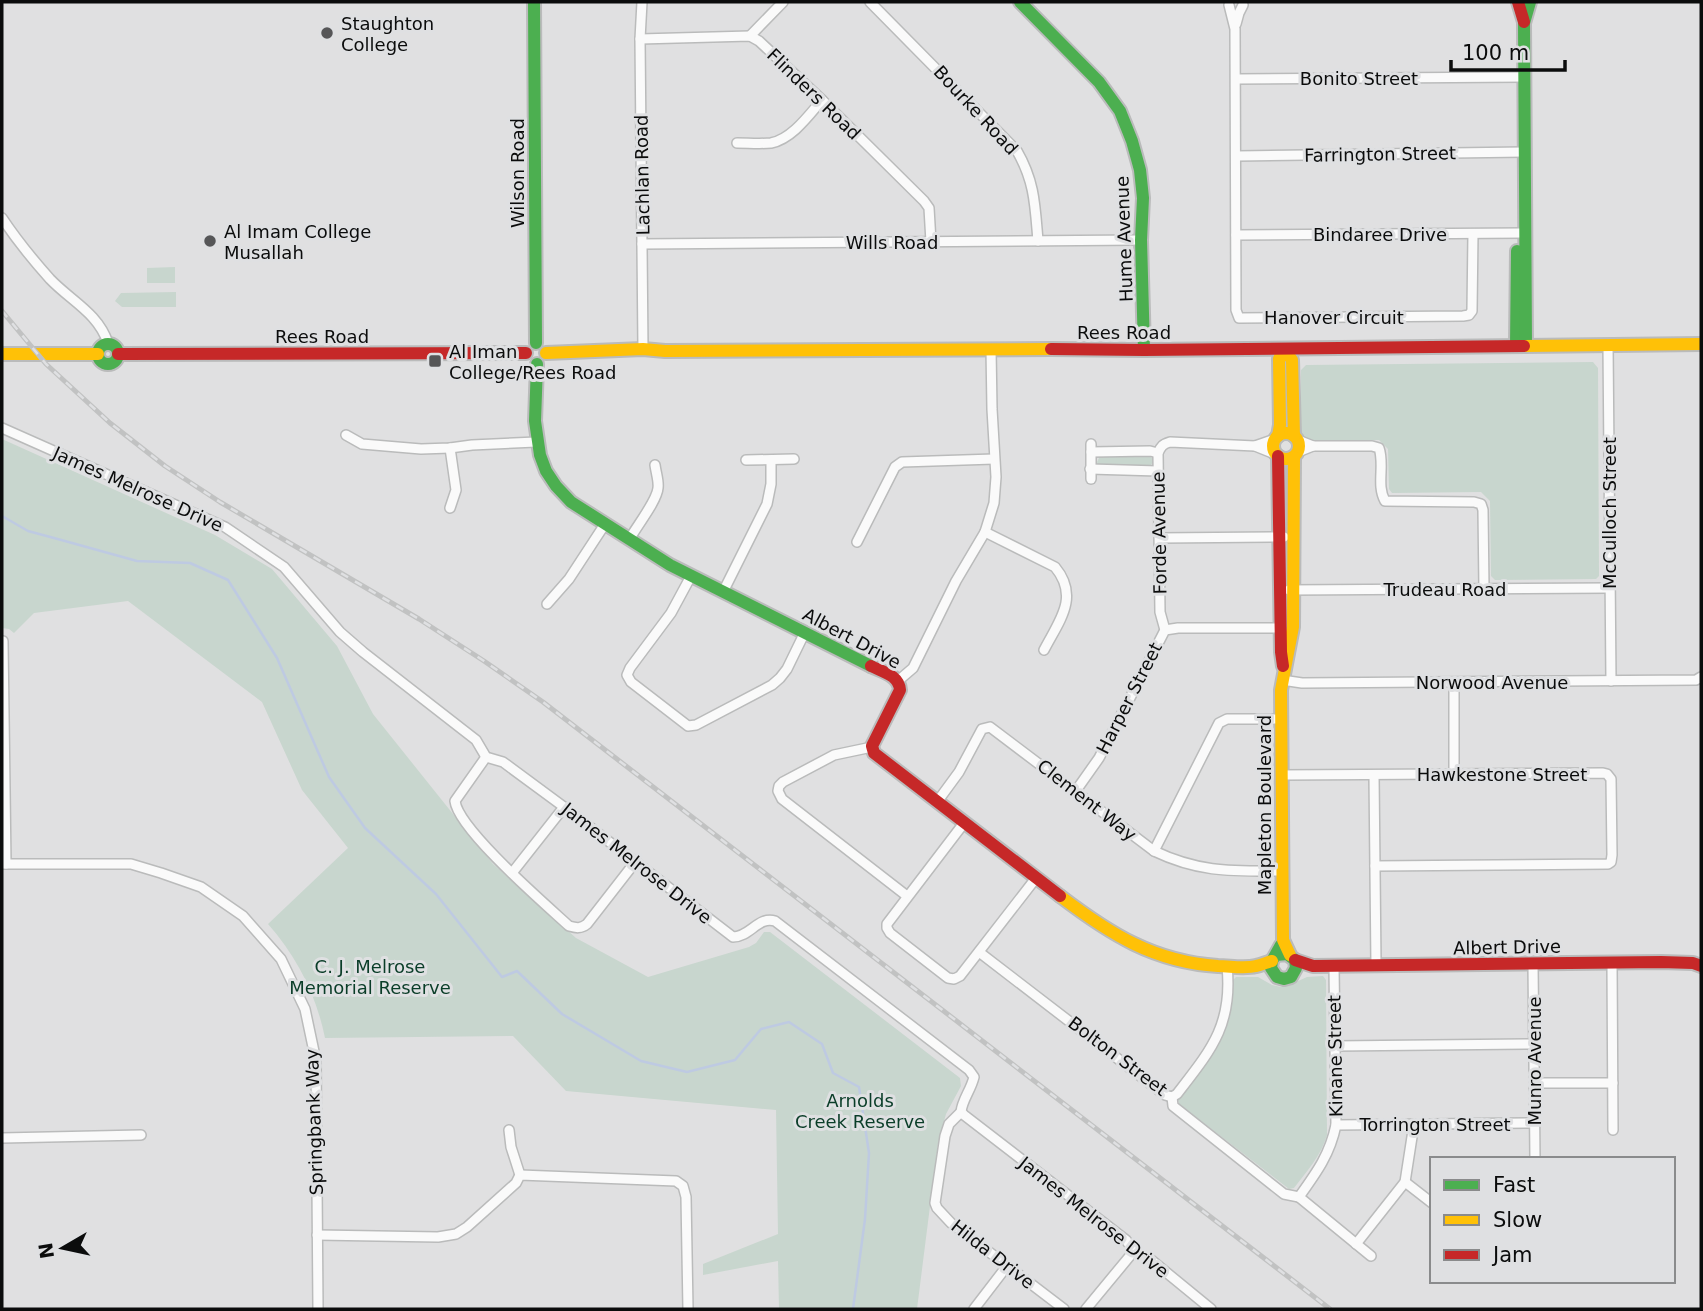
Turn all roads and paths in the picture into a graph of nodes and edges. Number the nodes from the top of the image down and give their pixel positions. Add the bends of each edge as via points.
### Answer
1 (534, 2) edge
2 (642, 2) edge
3 (783, 2) edge
4 (870, 2) edge
5 (1020, 2) edge
6 (1518, 2) edge
7 (1530, 2) edge
8 (1228, 3) edge
9 (1245, 3) edge
10 (1524, 23) junction
11 (1235, 29) junction
12 (750, 36) junction
13 (640, 39) junction
14 (1524, 77) junction
15 (1236, 79) junction
16 (822, 100) junction
17 (737, 143) dead end
18 (1524, 152) junction
19 (1237, 156) junction
20 (2, 218) edge
21 (1523, 229) junction
22 (1473, 234) junction
23 (1236, 235) junction
24 (1141, 240) junction
25 (1038, 241) junction
26 (931, 242) junction
27 (642, 244) junction
28 (108, 343) junction
29 (536, 343) junction
30 (1701, 344) edge
31 (1608, 345) junction
32 (1521, 346) junction
33 (643, 349) junction
34 (991, 349) junction
35 (1284, 349) junction
36 (1144, 350) junction
37 (546, 353) junction
38 (2, 354) edge
39 (98, 354) junction
40 (118, 354) junction
41 (526, 354) junction
42 (537, 364) junction
43 (2, 428) edge
44 (346, 435) dead end
45 (1276, 437) junction
46 (536, 442) junction
47 (1255, 446) junction
48 (1296, 446) junction
49 (450, 448) junction
50 (1158, 453) junction
51 (1276, 455) junction
52 (794, 459) dead end
53 (994, 459) junction
54 (746, 460) dead end
55 (771, 460) junction
56 (655, 465) dead end
57 (1158, 471) junction
58 (450, 508) dead end
59 (605, 524) junction
60 (985, 532) junction
61 (1280, 537) junction
62 (1294, 537) junction
63 (1160, 538) junction
64 (629, 540) junction
65 (857, 542) dead end
66 (691, 576) junction
67 (1610, 588) junction
68 (1484, 589) junction
69 (1280, 590) junction
70 (1294, 590) junction
71 (723, 592) junction
72 (547, 604) dead end
73 (1281, 628) junction
74 (1165, 630) junction
75 (805, 632) junction
76 (3, 641) edge
77 (1044, 650) dead end
78 (1283, 675) junction
79 (1701, 678) edge
80 (899, 680) junction
81 (1611, 681) junction
82 (1454, 682) junction
83 (1281, 719) junction
84 (872, 747) junction
85 (486, 757) junction
86 (1454, 774) junction
87 (1282, 775) junction
88 (1374, 775) junction
89 (1075, 792) junction
90 (937, 802) junction
91 (564, 807) junction
92 (964, 823) junction
93 (1154, 851) junction
94 (636, 861) junction
95 (4, 864) edge
96 (1375, 866) junction
97 (1282, 871) junction
98 (512, 873) junction
99 (1036, 878) junction
100 (907, 896) junction
101 (979, 952) junction
102 (1283, 958) junction
103 (1612, 963) junction
104 (1534, 964) junction
105 (1376, 965) junction
106 (1227, 966) junction
107 (1334, 966) junction
108 (1701, 966) edge
109 (1534, 1044) junction
110 (1335, 1046) junction
111 (1534, 1083) junction
112 (1612, 1083) junction
113 (1172, 1097) junction
114 (961, 1112) junction
115 (1535, 1123) junction
116 (1414, 1124) junction
117 (1336, 1125) junction
118 (509, 1130) dead end
119 (1613, 1130) dead end
120 (141, 1135) dead end
121 (2, 1138) edge
122 (1535, 1157) edge
123 (520, 1175) junction
124 (1405, 1182) junction
125 (1299, 1197) junction
126 (1430, 1201) edge
127 (317, 1235) junction
128 (1356, 1244) junction
129 (1134, 1251) junction
130 (1371, 1256) dead end
131 (1007, 1266) junction
132 (1207, 1308) edge
133 (318, 1309) edge
134 (688, 1309) edge
135 (974, 1309) edge
136 (1064, 1309) edge
137 (1086, 1309) edge

1 - 29 street, Wilson Road
2 - 13 street, Lachlan Road
3 - 12 street
4 - 25 street, Bourke Road via 1017,151 1032,186
5 - 24 street, Hume Avenue via 1099,82 1120,110 1140,170
6 - 7 street
6 - 10 street
7 - 10 street
8 - 9 street via 1237,8
8 - 11 street
9 - 11 street
10 - 14 street
11 - 15 street, Hanover Circuit
12 - 13 street, Flinders Road
12 - 16 street, Flinders Road
13 - 27 street, Lachlan Road
14 - 15 street, Bonito Street
14 - 18 street
15 - 19 street, Hanover Circuit
16 - 17 street via 781,139
16 - 26 street, Flinders Road via 924,201 929,208
18 - 19 street, Farrington Street
18 - 21 street
19 - 23 street, Hanover Circuit
20 - 28 street via 51,280 97,320
21 - 22 street, Bindaree Drive
21 - 32 street via 1516,253
22 - 23 street, Bindaree Drive
22 - 23 street, Hanover Circuit via 1469,315 1239,318
24 - 25 street, Wills Road
24 - 36 street, Hume Avenue
25 - 26 street, Wills Road
26 - 27 street, Wills Road
27 - 33 street, Lachlan Road
28 - 39 street
28 - 40 street
29 - 37 street
29 - 41 street via 527,347
30 - 31 street, Rees Road
31 - 32 street, Rees Road
31 - 67 street, McCulloch Street
32 - 35 street, Rees Road
33 - 34 street, Rees Road
33 - 37 street, Rees Road
34 - 36 street, Rees Road
34 - 53 street
35 - 36 street, Rees Road
35 - 45 street via 1279,359 1280,425
35 - 48 street, Mapleton Boulevard via 1292,360
37 - 42 street
38 - 39 street
39 - 40 street via 107,364
40 - 41 street, Rees Road
41 - 42 street
42 - 46 street, Albert Drive
43 - 85 street, James Melrose Drive via 210,519 258,548 284,568 340,632 476,740
44 - 49 street via 362,444
45 - 47 street, Forde Avenue
45 - 48 street via 1286,433
45 - 51 street
46 - 49 street
46 - 59 street, Albert Drive via 557,490
47 - 50 street, Forde Avenue via 1170,442
47 - 51 street, Forde Avenue
48 - 51 street via 1286,459
48 - 62 street, Mapleton Boulevard
48 - 68 street via 1379,448 1385,501 1481,504
49 - 58 street via 456,490
50 - 57 street, Forde Avenue
50 - 57 street via 1091,448 1090,474
51 - 61 street, Mapleton Boulevard
52 - 55 street
53 - 60 street via 996,490
53 - 65 street via 902,462 895,467
54 - 55 street
55 - 71 street via 767,504
56 - 64 street via 657,496
57 - 63 street, Forde Avenue
59 - 64 street, Albert Drive
59 - 72 street
60 - 77 street via 1055,567 1062,575 1067,603
60 - 80 street via 913,668
61 - 62 street
61 - 63 street
61 - 69 street, Mapleton Boulevard
62 - 70 street, Mapleton Boulevard
63 - 74 street, Forde Avenue via 1160,612
64 - 66 street, Albert Drive
66 - 71 street, Albert Drive
66 - 75 street via 627,675 688,726 772,685 787,669
67 - 68 street, Trudeau Road
67 - 81 street, McCulloch Street
68 - 70 street, Trudeau Road
69 - 70 street, Trudeau Road
69 - 73 street, Mapleton Boulevard
70 - 78 street, Mapleton Boulevard via 1292,640
71 - 75 street, Albert Drive
73 - 74 street, Harper Street
73 - 78 street, Mapleton Boulevard
74 - 89 street, Harper Street via 1099,758
75 - 80 street, Albert Drive
76 - 95 street
78 - 82 street, Norwood Avenue via 1302,683
78 - 83 street, Mapleton Boulevard
79 - 81 street, Norwood Avenue
80 - 84 street, Albert Drive via 900,690
81 - 82 street, Norwood Avenue
82 - 86 street
83 - 87 street, Mapleton Boulevard
83 - 93 street via 1219,723
84 - 90 street, Albert Drive via 878,757
84 - 100 street via 834,755 783,782 779,795
85 - 91 street, James Melrose Drive via 503,762
85 - 98 street via 454,800 455,806
86 - 88 street, Hawkestone Street
86 - 96 street, Hawkestone Street via 1607,775 1612,782 1611,862
87 - 88 street, Hawkestone Street
87 - 97 street, Mapleton Boulevard
88 - 96 street
89 - 90 street, Clement Way via 987,727
89 - 93 street, Clement Way
90 - 92 street, Albert Drive
91 - 94 street, James Melrose Drive
91 - 98 street
92 - 99 street, Albert Drive
92 - 100 street
93 - 97 street, Clement Way via 1207,869
94 - 98 street via 587,924 576,928
94 - 114 street, James Melrose Drive via 733,937 765,920 775,921 970,1070 974,1077
95 - 127 street, Springbank Way via 131,864 161,873 201,887 243,916 276,953 305,1009 316,1061
96 - 105 street
97 - 102 street, Mapleton Boulevard
99 - 101 street
99 - 106 street, Albert Drive via 1099,926 1142,950
100 - 101 street via 888,921 890,933 951,979 958,978
101 - 113 street, Bolton Street
102 - 106 street, Albert Drive via 1255,966
102 - 107 street, Albert Drive
103 - 104 street, Albert Drive
103 - 108 street, Albert Drive
103 - 112 street
104 - 105 street, Albert Drive
104 - 109 street, Munro Avenue
105 - 107 street, Albert Drive
106 - 113 street, Bolton Street via 1227,1006 1218,1035
107 - 110 street, Kinane Street
109 - 110 street
109 - 111 street, Munro Avenue
110 - 117 street, Kinane Street
111 - 112 street
111 - 115 street, Munro Avenue
112 - 119 street
113 - 125 street via 1173,1106 1284,1194
114 - 129 street, James Melrose Drive via 1126,1240
114 - 131 street, Hilda Drive via 945,1136 935,1203 951,1223
115 - 116 street, Torrington Street
115 - 122 street, Munro Avenue
116 - 117 street, Torrington Street
116 - 124 street
117 - 125 street, Kinane Street via 1323,1164
118 - 123 street
120 - 121 street
123 - 127 street via 456,1234
123 - 134 street via 676,1181 683,1186
124 - 126 street
124 - 128 street
125 - 128 street
127 - 133 street, Springbank Way
128 - 130 street
129 - 132 street, James Melrose Drive via 1150,1259
129 - 137 street
131 - 135 street
131 - 136 street, Hilda Drive

